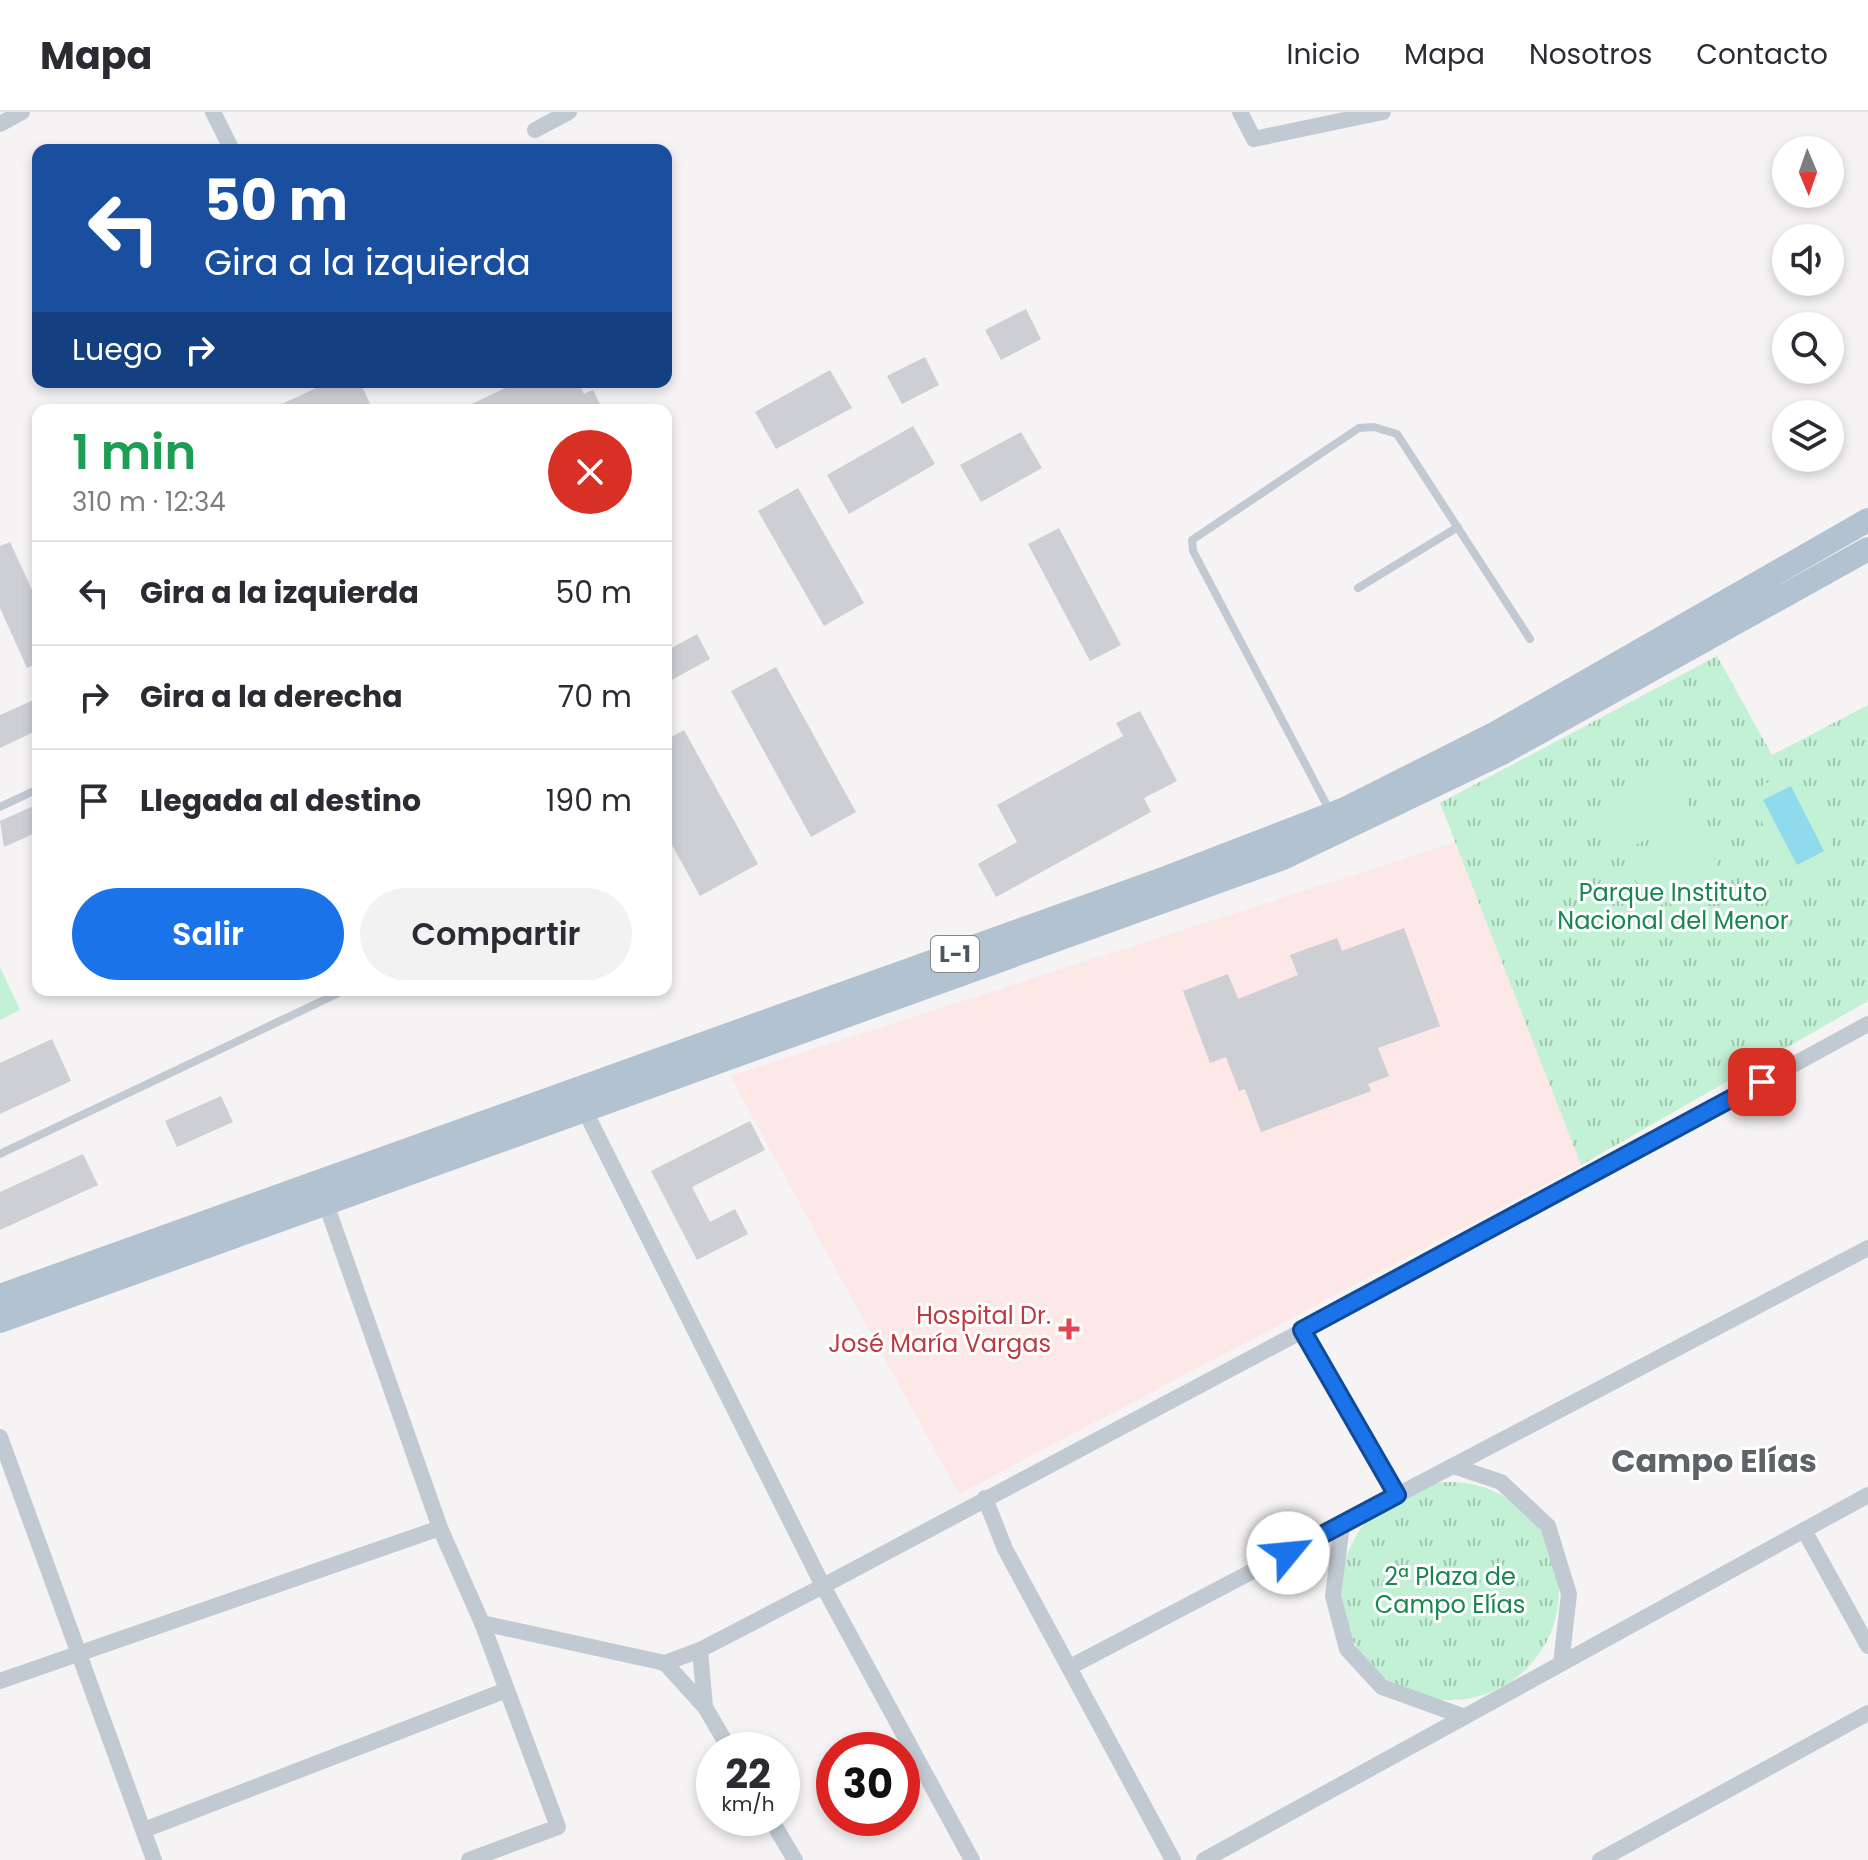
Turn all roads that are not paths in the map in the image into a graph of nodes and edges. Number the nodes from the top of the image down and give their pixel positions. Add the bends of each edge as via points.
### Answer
1 (22, 112) edge
2 (213, 112) edge
3 (569, 112) edge
4 (1240, 112) edge
5 (1383, 112) edge
6 (0, 124) edge
7 (535, 130) dead end
8 (229, 144) edge
9 (1868, 520) edge
10 (1458, 527) junction
11 (1868, 549) edge
12 (1358, 588) dead end
13 (1530, 639) dead end
14 (32, 792) edge
15 (0, 807) edge
16 (1332, 814) junction
17 (332, 996) edge
18 (1868, 1024) edge
19 (574, 1089) junction
20 (586, 1111) junction
21 (0, 1154) edge
22 (325, 1201) junction
23 (1868, 1248) edge
24 (0, 1296) edge
25 (0, 1321) edge
26 (1302, 1330) junction
27 (0, 1437) edge
28 (1453, 1466) junction
29 (1397, 1495) junction
30 (1868, 1495) edge
31 (985, 1498) junction
32 (1342, 1525) junction
33 (440, 1528) junction
34 (1804, 1530) junction
35 (823, 1586) junction
36 (482, 1623) junction
37 (1868, 1646) edge
38 (700, 1650) junction
39 (81, 1653) junction
40 (665, 1663) junction
41 (1561, 1664) junction
42 (1070, 1667) junction
43 (0, 1681) edge
44 (504, 1691) junction
45 (705, 1707) junction
46 (1868, 1713) edge
47 (1465, 1717) junction
48 (720, 1732) edge
49 (144, 1830) junction
50 (781, 1836) edge
51 (154, 1860) edge
52 (469, 1860) edge
53 (795, 1860) edge
54 (972, 1860) edge
55 (1173, 1860) edge
56 (1204, 1860) edge
57 (1600, 1860) edge

1 - 6 street
2 - 8 street
3 - 7 street
4 - 5 street via 1254,139
9 - 16 main road, L-1 via 1496,733
10 - 12 lane
10 - 13 lane
10 - 16 lane via 1397,434 1374,427 1359,428 1192,540 1193,551
11 - 20 main road, L-1 via 1502,753 1283,858
14 - 15 lane
16 - 19 main road, L-1 via 1151,884
17 - 21 lane
18 - 26 street
19 - 20 street
19 - 24 main road, L-1
20 - 22 main road, L-1
20 - 35 street
22 - 25 main road, L-1
22 - 33 street
23 - 28 street
26 - 29 street
26 - 31 street
27 - 39 street
28 - 29 street
28 - 41 street via 1501,1482 1548,1526 1569,1594
29 - 32 street
30 - 34 street
31 - 35 street
31 - 42 street via 1005,1549
32 - 42 street
32 - 47 street via 1333,1596 1347,1649 1382,1687
33 - 36 street
33 - 39 street
34 - 37 street
34 - 41 street
35 - 38 street
35 - 54 street
36 - 40 street
36 - 44 street
38 - 40 street
38 - 45 street
39 - 43 street
39 - 49 street
40 - 45 street
41 - 47 street
42 - 55 street
44 - 49 street
44 - 52 street via 558,1827
45 - 48 street
46 - 57 street
47 - 56 street
49 - 51 street
50 - 53 street

